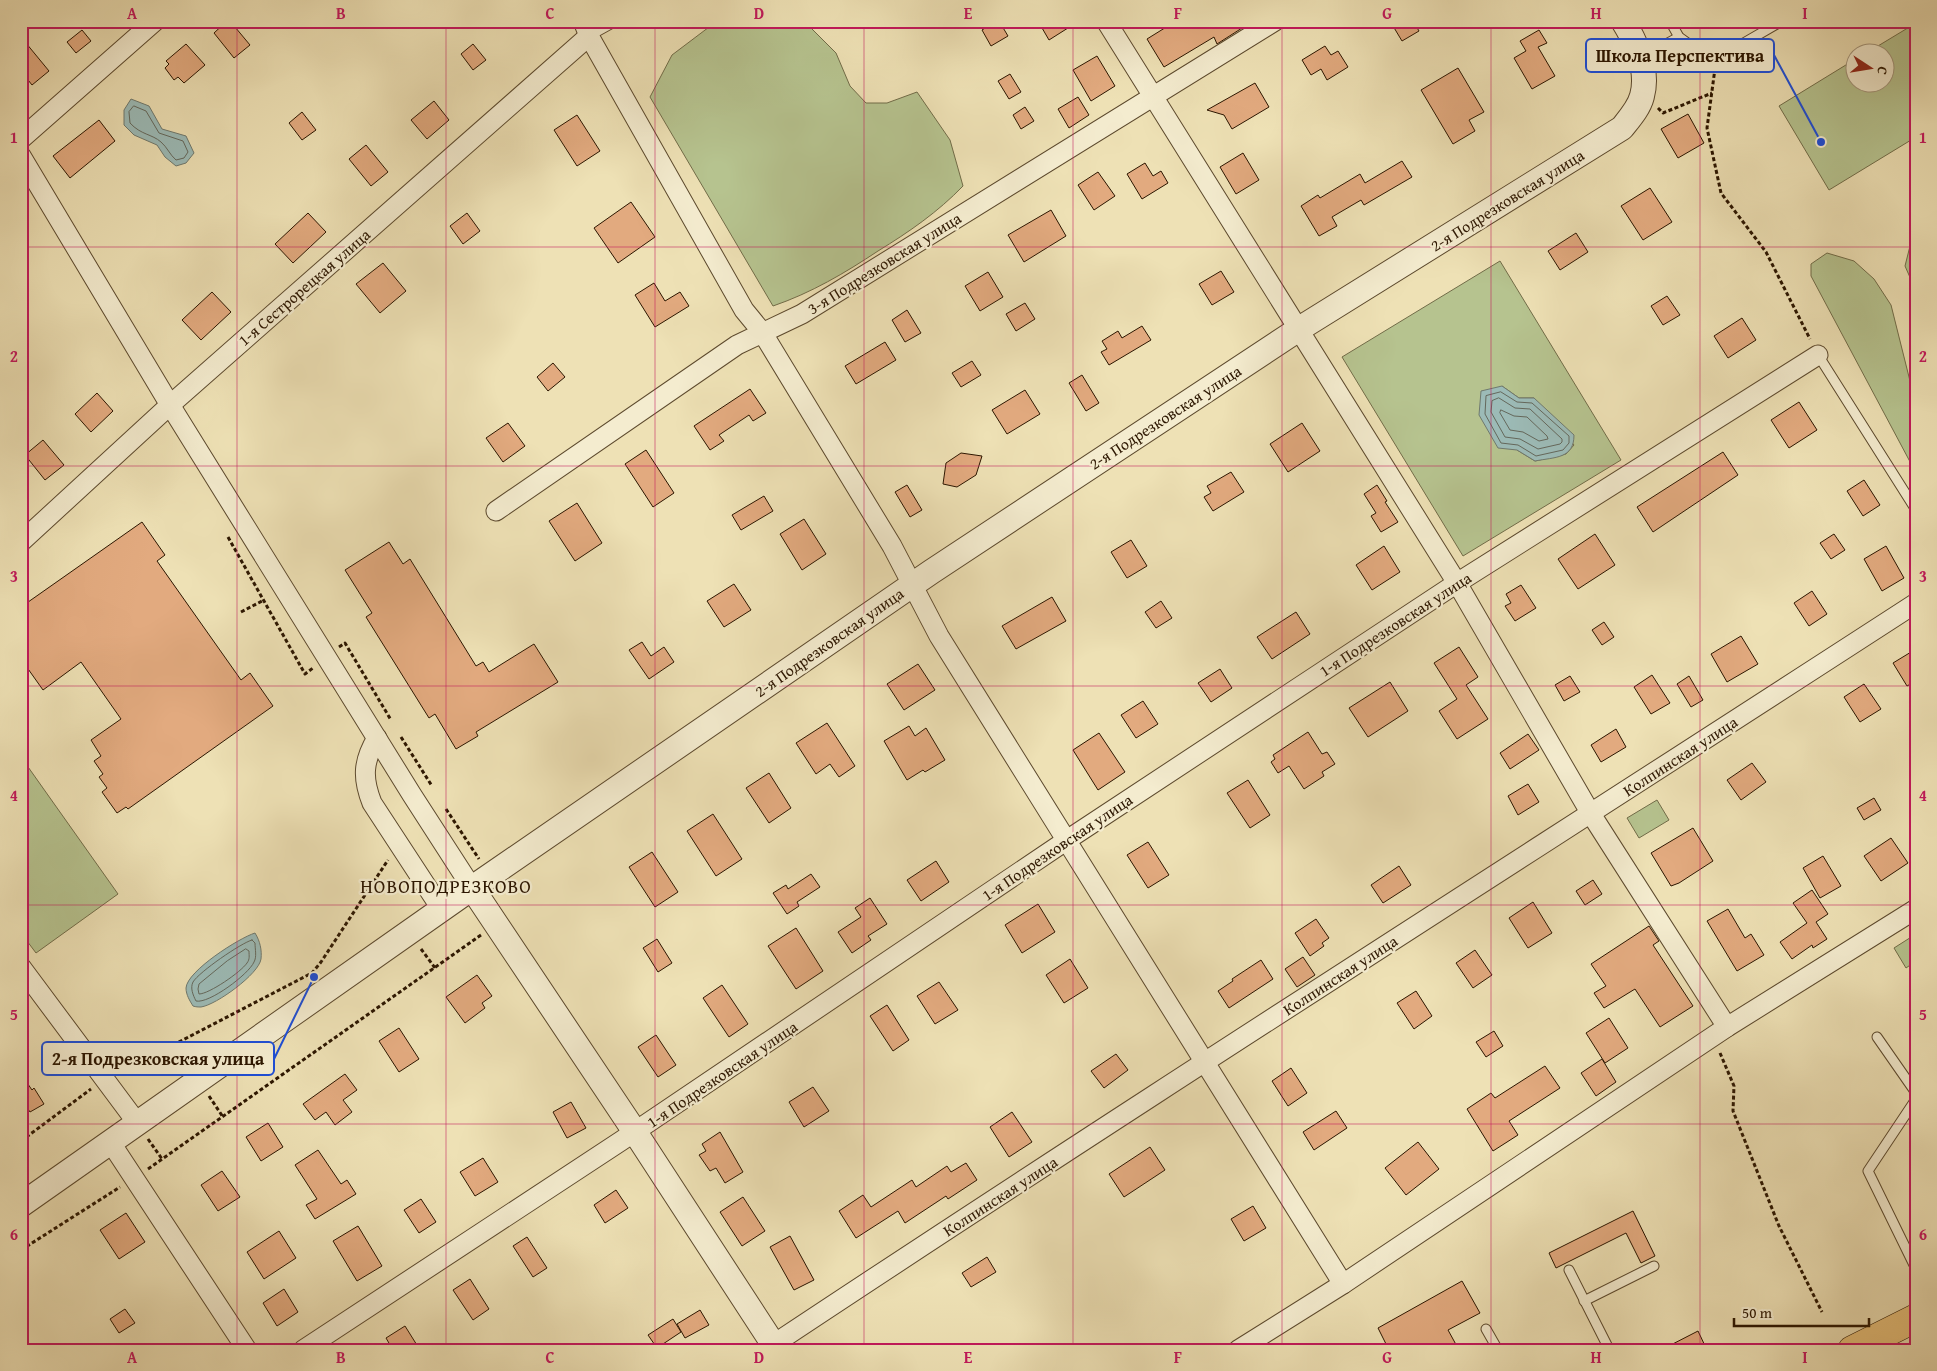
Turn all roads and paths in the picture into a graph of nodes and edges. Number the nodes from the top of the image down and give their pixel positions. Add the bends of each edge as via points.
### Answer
1 (155, 21) edge
2 (616, 21) edge
3 (1106, 21) edge
4 (1275, 21) edge
5 (1623, 21) edge
6 (1670, 21) edge
7 (1782, 21) edge
8 (586, 28) edge
9 (1679, 37) junction
10 (1717, 51) junction
11 (1640, 58) junction
12 (1712, 93) junction
13 (1643, 95) junction
14 (1154, 96) junction
15 (21, 139) edge
16 (21, 156) edge
17 (1298, 329) junction
18 (762, 332) junction
19 (1818, 355) junction
20 (170, 404) junction
21 (1916, 510) edge
22 (496, 511) dead end
23 (21, 542) edge
24 (1457, 583) junction
25 (912, 584) junction
26 (264, 600) dead end
27 (1916, 603) edge
28 (241, 612) dead end
29 (345, 643) dead end
30 (391, 720) dead end
31 (401, 737) dead end
32 (377, 738) junction
33 (432, 786) dead end
34 (446, 809) dead end
35 (1591, 814) junction
36 (1066, 840) junction
37 (390, 857) dead end
38 (484, 866) dead end
39 (472, 888) junction
40 (1916, 909) edge
41 (442, 910) junction
42 (486, 931) dead end
43 (420, 947) dead end
44 (21, 967) edge
45 (435, 968) junction
46 (1720, 1032) junction
47 (1877, 1037) dead end
48 (1204, 1062) junction
49 (106, 1080) junction
50 (1916, 1093) edge
51 (1916, 1099) edge
52 (138, 1124) junction
53 (635, 1132) junction
54 (21, 1140) edge
55 (111, 1143) junction
56 (135, 1178) junction
57 (21, 1205) edge
58 (21, 1250) edge
59 (1654, 1266) dead end
60 (1916, 1269) edge
61 (1569, 1270) dead end
62 (1343, 1284) junction
63 (1584, 1301) junction
64 (1822, 1312) dead end
65 (1916, 1318) edge
66 (1486, 1329) dead end
67 (772, 1348) edge
68 (247, 1350) edge
69 (303, 1350) edge
70 (1238, 1350) edge
71 (1498, 1350) edge
72 (1606, 1350) edge
73 (1852, 1350) edge

1 - 15 street
2 - 8 lane
3 - 14 street
4 - 14 street, 3-я Подрезковская улица
5 - 11 street
6 - 9 lane
7 - 10 lane via 1730,51
8 - 18 street via 744,310
8 - 20 street, 1-я Сестрорецкая улица
9 - 10 lane via 1693,47
9 - 11 lane
10 - 12 path
11 - 13 street via 1644,76
12 - 13 path via 1663,113
12 - 19 path via 1707,128 1721,193 1766,252
13 - 17 street, 2-я Подрезковская улица via 1622,128
14 - 17 street
14 - 18 street, 3-я Подрезковская улица via 802,314
16 - 20 street
17 - 24 street
17 - 25 street, 2-я Подрезковская улица
18 - 22 street, 3-я Подрезковская улица via 737,345
18 - 25 street
19 - 21 lane
19 - 24 street, 1-я Подрезковская улица
20 - 23 street, 1-я Сестрорецкая улица
20 - 32 street
24 - 35 street
24 - 36 street, 1-я Подрезковская улица
25 - 36 street via 939,636
25 - 39 street, 2-я Подрезковская улица
26 - 28 path
27 - 35 street, Колпинская улица
29 - 30 path
31 - 33 path
32 - 39 street
32 - 41 street via 367,758 366,788 372,803
34 - 38 path
35 - 46 street
35 - 48 street, Колпинская улица
36 - 48 street
36 - 53 street, 1-я Подрезковская улица
37 - 49 path via 312,973
39 - 41 street, 2-я Подрезковская улица
39 - 53 street
40 - 46 street
41 - 52 street, 2-я Подрезковская улица
42 - 45 path
43 - 45 path
44 - 49 street
45 - 56 path
46 - 62 street
46 - 64 path via 1734,1086 1733,1111 1779,1226
47 - 50 lane
48 - 62 street
48 - 67 street, Колпинская улица
49 - 52 street
49 - 54 path
51 - 60 lane via 1868,1171
52 - 55 street, 2-я Подрезковская улица
53 - 67 street
53 - 69 street, 1-я Подрезковская улица
55 - 56 street
55 - 57 street, 2-я Подрезковская улица
56 - 58 path
56 - 68 street
59 - 63 lane
61 - 63 lane
62 - 70 street
63 - 72 lane
65 - 73 highway
66 - 71 lane

